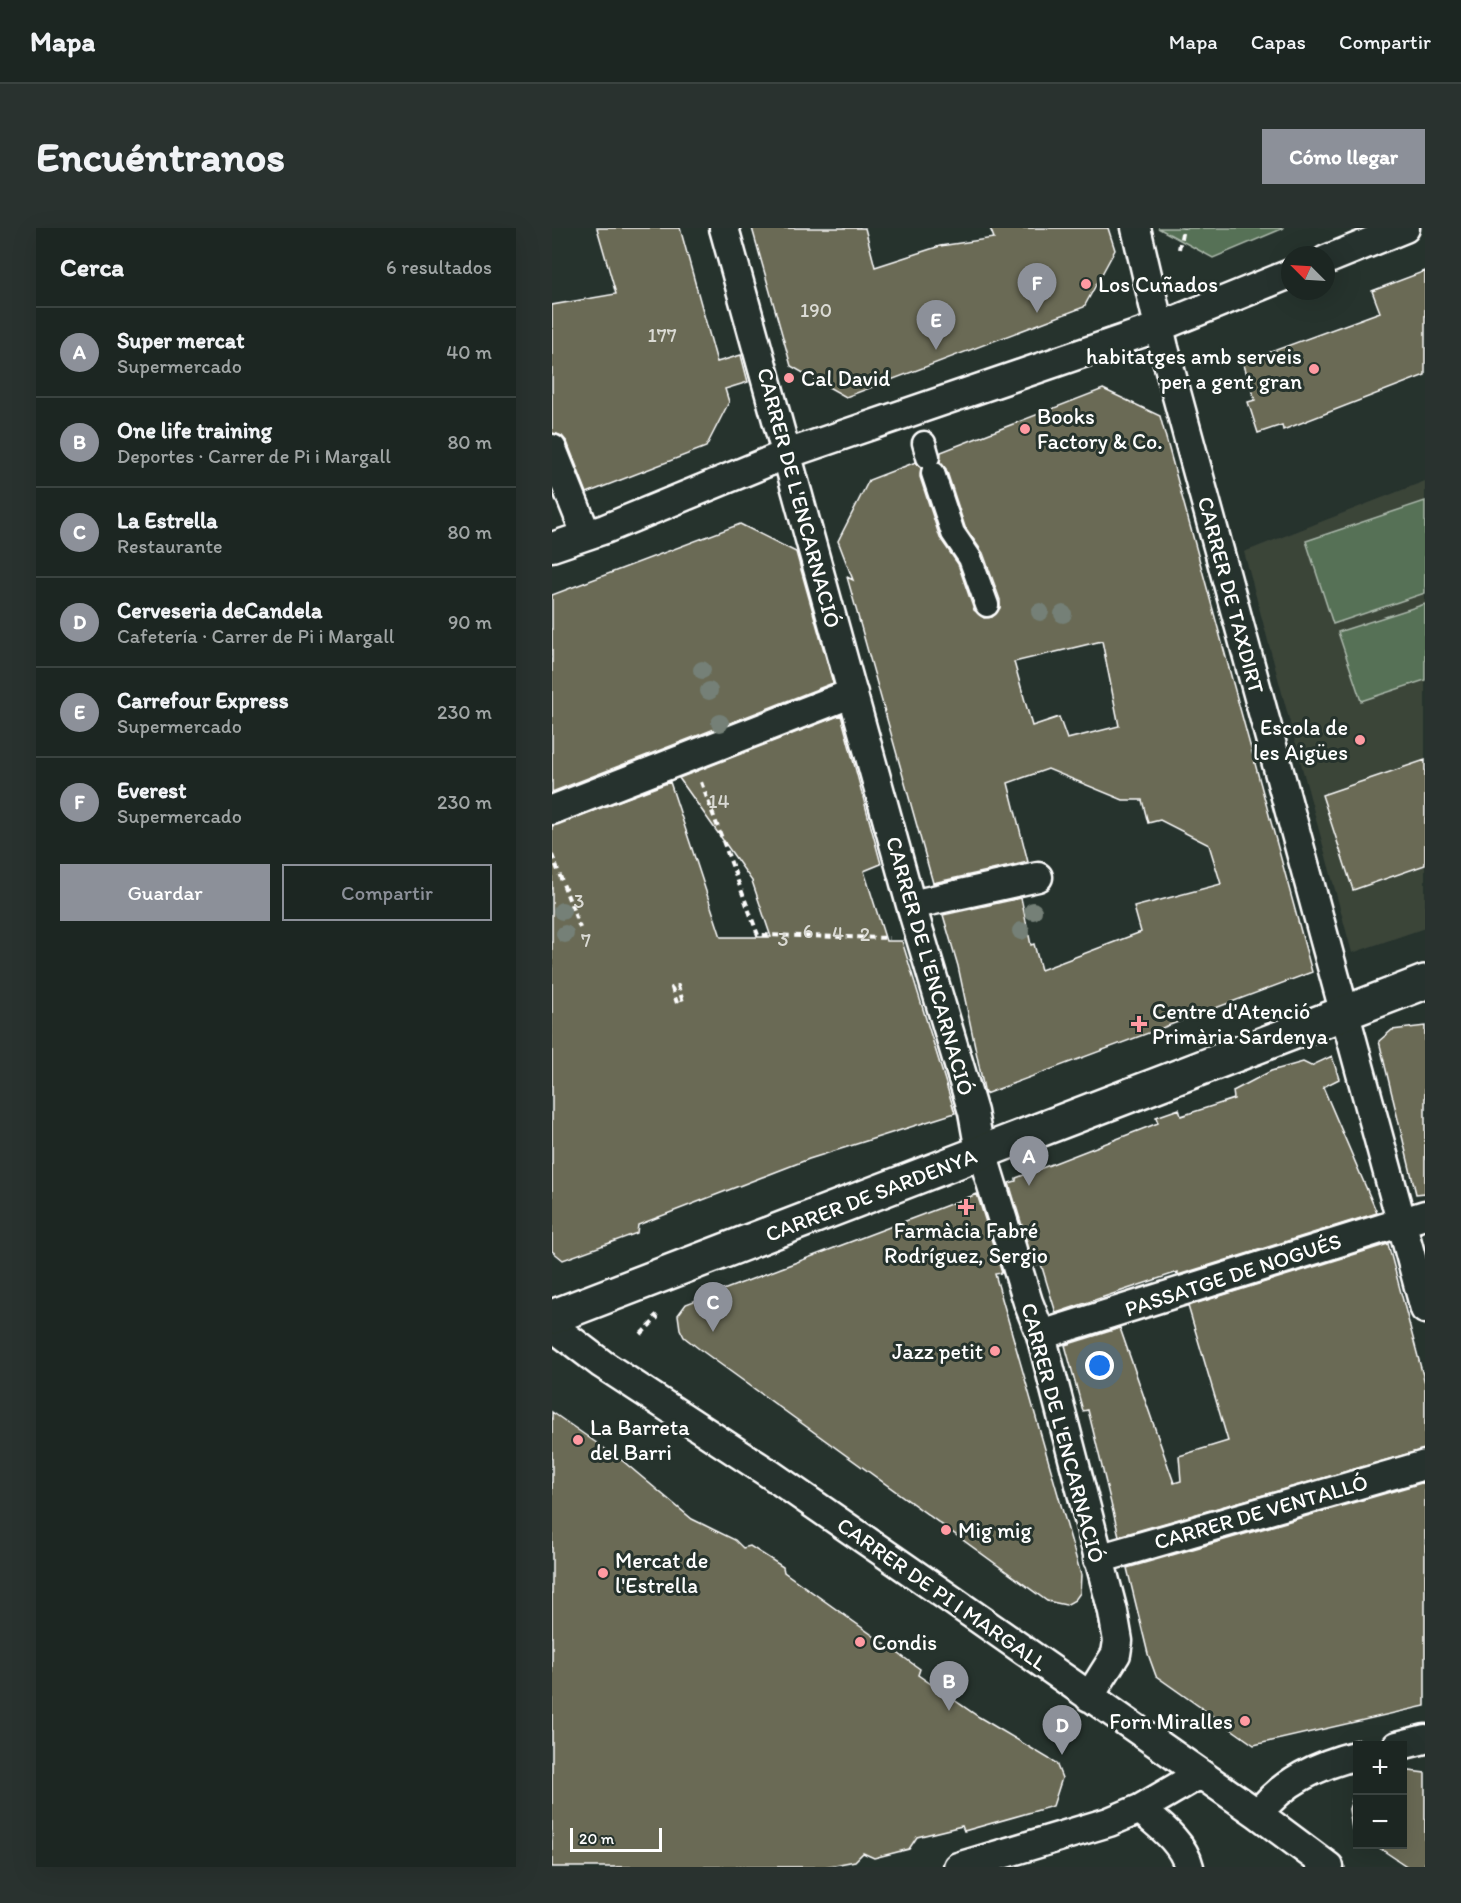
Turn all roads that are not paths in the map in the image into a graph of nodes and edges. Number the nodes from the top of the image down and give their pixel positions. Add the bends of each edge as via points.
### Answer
1 (724, 228) edge
2 (1136, 228) edge
3 (1405, 228) edge
4 (1335, 256) edge
5 (1281, 278) edge
6 (1160, 327) junction
7 (552, 449) edge
8 (787, 454) junction
9 (928, 458) dead end
10 (586, 534) junction
11 (552, 547) edge
12 (987, 605) dead end
13 (853, 693) junction
14 (552, 810) edge
15 (1038, 877) dead end
16 (911, 905) junction
17 (1425, 982) edge
18 (1345, 1013) junction
19 (983, 1153) junction
20 (1413, 1219) edge
21 (1425, 1309) edge
22 (552, 1317) edge
23 (552, 1326) edge
24 (1041, 1335) junction
25 (1425, 1465) edge
26 (1098, 1559) junction
27 (1089, 1697) junction
28 (1425, 1739) edge
29 (1407, 1744) edge
30 (1353, 1756) edge
31 (1200, 1774) junction
32 (1140, 1809) junction
33 (1258, 1814) junction
34 (957, 1867) edge
35 (1189, 1867) edge
36 (1329, 1867) edge

1 - 8 street, CARRER DE L'ENCARNACIÓ
2 - 6 street, CARRER DE TAXDIRT
3 - 4 street
5 - 6 street
6 - 8 street
6 - 18 street, CARRER DE TAXDIRT
7 - 10 street
8 - 10 street
8 - 13 street, CARRER DE L'ENCARNACIÓ
9 - 12 street via 953,533 970,558
10 - 11 street
13 - 14 street
13 - 16 street, CARRER DE L'ENCARNACIÓ
15 - 16 street
16 - 19 street, CARRER DE L'ENCARNACIÓ
17 - 18 street, CARRER DE SARDENYA
18 - 19 street, CARRER DE SARDENYA
18 - 20 street, CARRER DE TAXDIRT
19 - 22 street, CARRER DE SARDENYA
19 - 24 street, CARRER DE L'ENCARNACIÓ
20 - 21 street, CARRER DE TAXDIRT
20 - 24 street, PASSATGE DE NOGUÉS
23 - 27 street, CARRER DE PI I MARGALL
24 - 26 street, CARRER DE L'ENCARNACIÓ
25 - 26 street, CARRER DE VENTALLÓ
26 - 27 street, CARRER DE L'ENCARNACIÓ via 1118,1641 1116,1654
27 - 31 street, CARRER DE PI I MARGALL
28 - 29 street
30 - 33 street via 1287,1783
31 - 32 street
31 - 33 street, CARRER DE PI I MARGALL
32 - 34 street via 1109,1822
32 - 35 street via 1171,1835
33 - 36 street, CARRER DE PI I MARGALL

